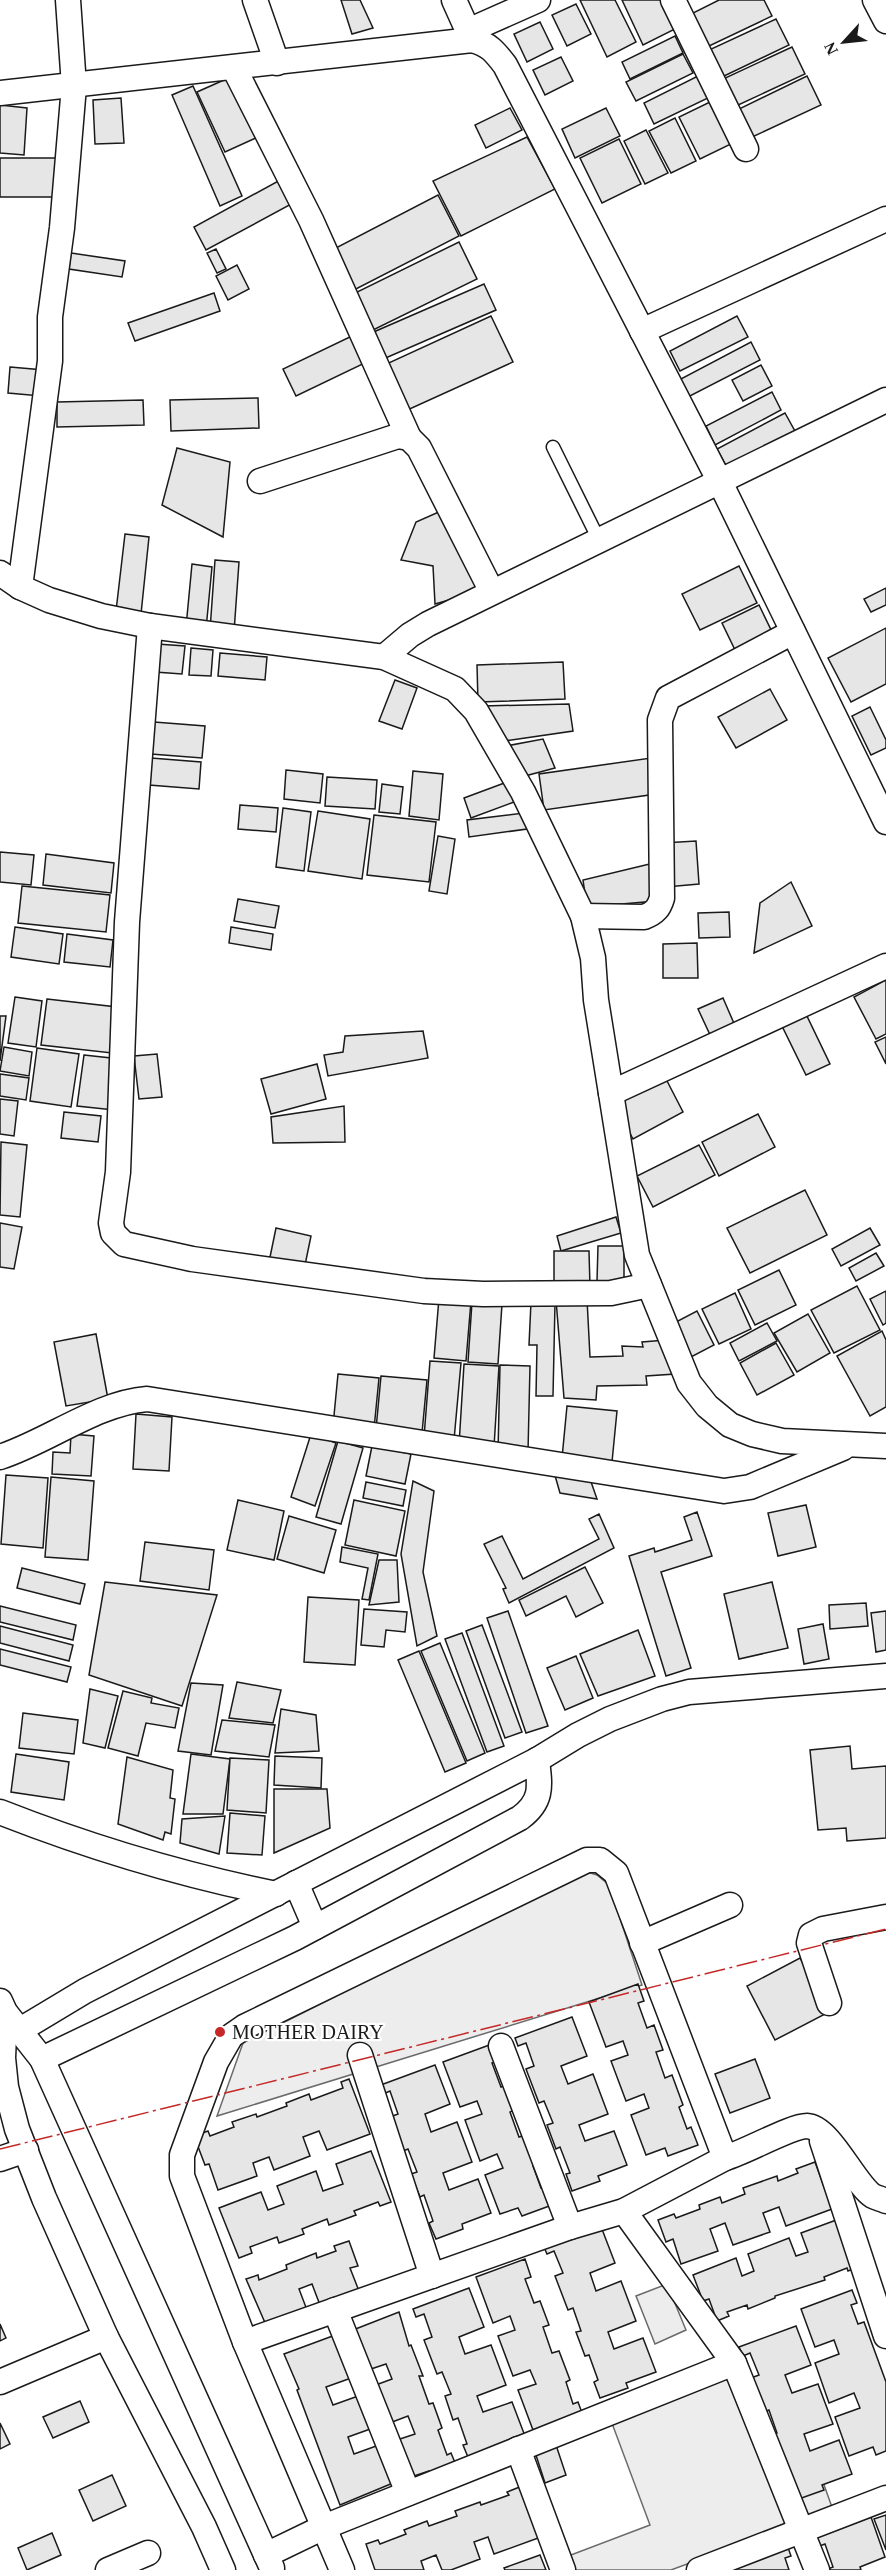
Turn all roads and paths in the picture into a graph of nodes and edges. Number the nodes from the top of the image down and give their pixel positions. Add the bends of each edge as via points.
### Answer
1 (68, 0) edge
2 (255, 0) edge
3 (454, 0) edge
4 (538, 0) edge
5 (673, 0) edge
6 (875, 0) edge
7 (886, 21) edge
8 (470, 36) junction
9 (277, 63) junction
10 (234, 68) junction
11 (74, 86) junction
12 (0, 93) edge
13 (746, 149) dead end
14 (886, 219) edge
15 (642, 331) junction
16 (886, 400) edge
17 (409, 438) junction
18 (553, 447) dead end
19 (719, 480) junction
20 (260, 481) dead end
21 (599, 540) junction
22 (0, 573) edge
23 (20, 587) junction
24 (492, 592) junction
25 (150, 626) junction
26 (793, 633) junction
27 (384, 657) junction
28 (886, 822) edge
29 (583, 916) junction
30 (886, 966) edge
31 (610, 1093) junction
32 (649, 1285) junction
33 (849, 1446) junction
34 (886, 1446) edge
35 (0, 1457) edge
36 (886, 1676) edge
37 (537, 1760) junction
38 (0, 1812) edge
39 (286, 1888) junction
40 (730, 1905) dead end
41 (886, 1917) edge
42 (315, 1927) junction
43 (642, 1943) junction
44 (830, 2003) dead end
45 (8, 2014) edge
46 (501, 2046) dead end
47 (360, 2055) dead end
48 (42, 2059) junction
49 (818, 2130) junction
50 (26, 2150) junction
51 (725, 2158) junction
52 (0, 2159) edge
53 (886, 2200) edge
54 (624, 2211) junction
55 (570, 2227) junction
56 (432, 2276) junction
57 (335, 2310) junction
58 (886, 2336) edge
59 (106, 2337) junction
60 (245, 2342) junction
61 (734, 2363) junction
62 (0, 2382) edge
63 (518, 2449) junction
64 (408, 2493) junction
65 (886, 2498) edge
66 (324, 2526) junction
67 (802, 2531) junction
68 (148, 2553) dead end
69 (269, 2562) edge
70 (108, 2570) edge
71 (223, 2570) edge
72 (342, 2570) edge
73 (563, 2570) edge
74 (699, 2570) edge
75 (817, 2570) edge

1 - 11 street
2 - 9 street
3 - 8 street
4 - 8 street
5 - 13 street
6 - 7 street
8 - 9 street
8 - 15 street via 486,44 505,65
9 - 10 street
10 - 11 street
10 - 17 street via 311,220
11 - 12 street
11 - 23 street via 50,316 50,361
14 - 15 street
15 - 19 street
16 - 19 street
17 - 20 street via 398,436 374,442
17 - 24 street via 419,448
18 - 21 lane
19 - 21 street
19 - 26 street
21 - 24 street
22 - 23 street
23 - 25 street via 101,616
24 - 27 street via 428,624
25 - 27 street
25 - 32 street via 127,922 113,1233 124,1244 192,1259 424,1291 611,1293
26 - 28 street
26 - 29 street via 668,698 660,720 659,906 644,916
27 - 29 street via 455,689 476,711 522,792
29 - 31 street via 593,958
30 - 31 street
31 - 32 street via 637,1255
32 - 33 street via 689,1383 707,1406 730,1425 782,1441
33 - 34 street
33 - 35 street via 750,1487 724,1491 147,1399 133,1400 71,1424
36 - 37 street via 689,1692 610,1719
37 - 39 street
37 - 42 street via 540,1785 532,1809
38 - 39 street via 81,1841 224,1883
39 - 42 street
39 - 45 street via 85,1991
40 - 43 street
41 - 44 street via 823,1929 811,1935 809,1943
42 - 48 street
43 - 51 street
43 - 60 street via 616,1873 600,1860 587,1860 231,2036 216,2062 182,2155 182,2176
45 - 48 street
45 - 50 street via 3,2058 6,2087
46 - 55 street
47 - 56 street
48 - 69 street
49 - 51 street via 808,2126 795,2128
49 - 53 street via 872,2195
49 - 58 street
50 - 52 street
50 - 59 street
51 - 54 street
54 - 55 street
54 - 61 street
55 - 56 street
56 - 57 street
57 - 60 street
57 - 64 street
59 - 62 street
59 - 71 street
60 - 66 street
61 - 63 street
61 - 67 street
63 - 64 street
63 - 73 street
64 - 66 street
65 - 67 street
66 - 69 street
66 - 72 street
67 - 74 street
67 - 75 street
68 - 70 street

